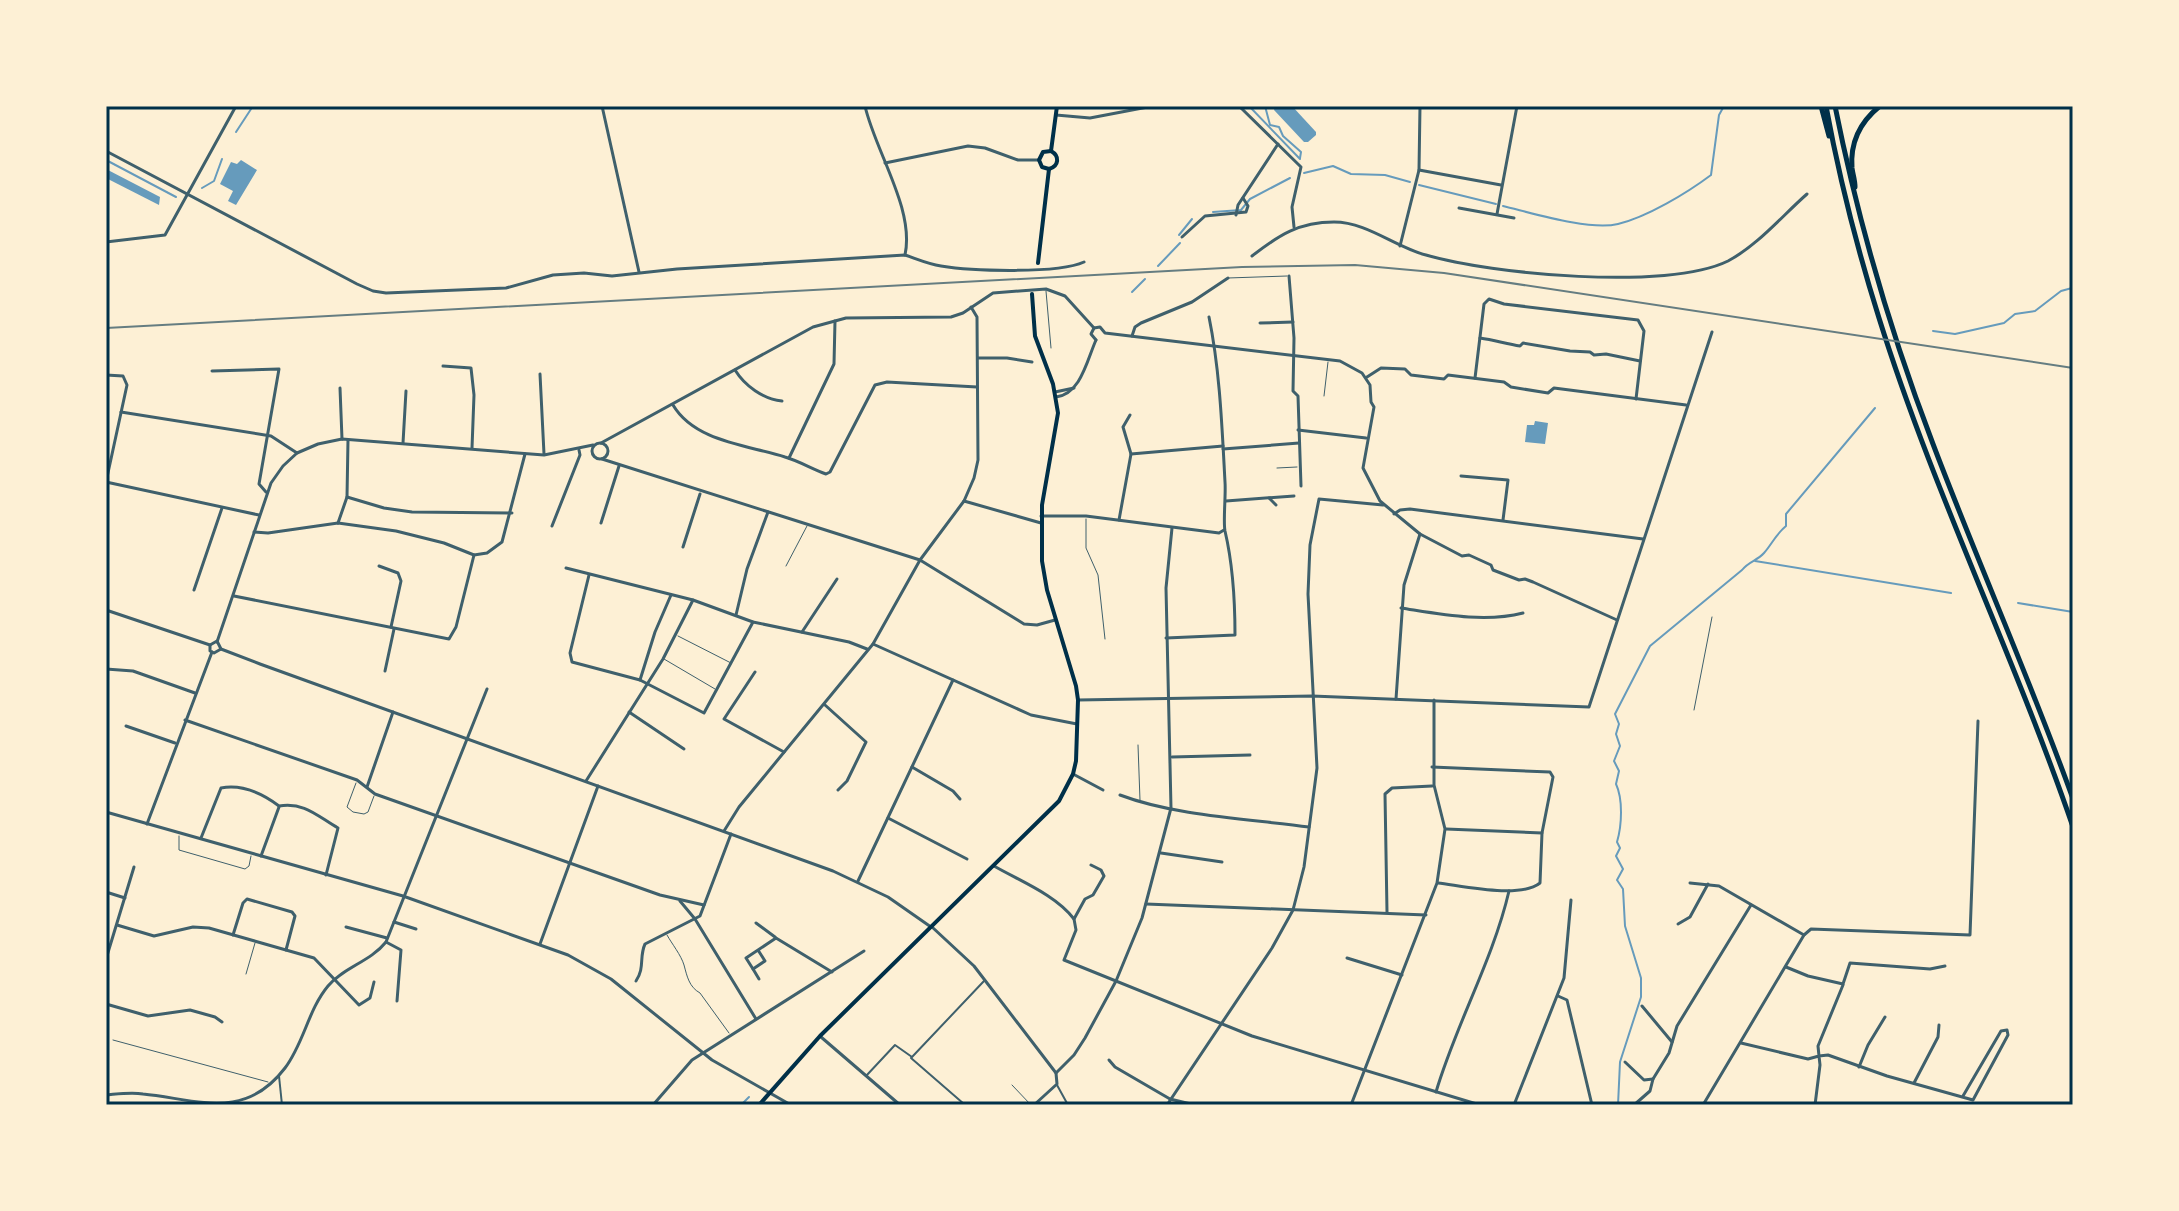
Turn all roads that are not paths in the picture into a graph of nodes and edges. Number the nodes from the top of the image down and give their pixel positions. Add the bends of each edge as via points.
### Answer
1 (236, 106) edge
2 (602, 106) edge
3 (865, 106) edge
4 (1057, 106) edge
5 (1153, 106) edge
6 (1239, 106) edge
7 (1420, 106) edge
8 (1517, 106) edge
9 (1824, 106) edge
10 (1835, 106) edge
11 (1880, 106) edge
12 (1056, 115) junction
13 (1278, 144) junction
14 (106, 151) edge
15 (1051, 151) junction
16 (1039, 160) junction
17 (885, 163) junction
18 (1049, 169) junction
19 (1419, 170) junction
20 (1503, 186) junction
21 (189, 194) junction
22 (1807, 194) dead end
23 (1855, 196) junction
24 (1243, 198) junction
25 (1459, 208) dead end
26 (1497, 214) junction
27 (1236, 215) junction
28 (1514, 218) dead end
29 (1294, 227) junction
30 (1182, 237) dead end
31 (106, 242) edge
32 (1400, 246) junction
33 (905, 255) junction
34 (1252, 256) dead end
35 (1084, 262) dead end
36 (1038, 263) dead end
37 (639, 272) junction
38 (1289, 276) joint
39 (1228, 278) joint
40 (1044, 289) junction
41 (1032, 294) dead end
42 (971, 307) junction
43 (1209, 317) dead end
44 (835, 321) junction
45 (1293, 322) junction
46 (1260, 323) dead end
47 (1094, 328) junction
48 (1712, 332) dead end
49 (1105, 333) junction
50 (1132, 336) junction
51 (1480, 338) junction
52 (1096, 340) junction
53 (1215, 346) junction
54 (1051, 348) dead end
55 (1294, 355) junction
56 (978, 358) junction
57 (1328, 359) junction
58 (1640, 361) junction
59 (1032, 362) dead end
60 (443, 366) dead end
61 (735, 370) junction
62 (212, 371) dead end
63 (540, 374) dead end
64 (106, 375) edge
65 (1367, 377) junction
66 (1475, 378) junction
67 (979, 387) junction
68 (340, 388) dead end
69 (406, 391) dead end
70 (1056, 394) junction
71 (1324, 396) dead end
72 (1636, 399) junction
73 (782, 401) dead end
74 (673, 405) junction
75 (1686, 405) junction
76 (121, 412) junction
77 (1130, 415) dead end
78 (1298, 430) junction
79 (621, 434) junction
80 (266, 435) junction
81 (1368, 438) junction
82 (342, 439) junction
83 (349, 440) junction
84 (601, 443) junction
85 (1299, 443) junction
86 (403, 444) junction
87 (593, 445) junction
88 (1223, 448) junction
89 (472, 449) junction
90 (579, 450) junction
91 (608, 451) junction
92 (297, 453) junction
93 (591, 453) junction
94 (525, 454) junction
95 (1131, 454) junction
96 (544, 455) junction
97 (789, 458) junction
98 (602, 459) junction
99 (619, 466) junction
100 (1297, 467) dead end
101 (1277, 468) dead end
102 (1461, 476) dead end
103 (106, 482) edge
104 (1301, 486) dead end
105 (266, 492) junction
106 (701, 492) junction
107 (1294, 496) dead end
108 (347, 497) junction
109 (1269, 498) junction
110 (964, 501) junction
111 (1226, 501) junction
112 (1276, 505) dead end
113 (1383, 505) junction
114 (222, 508) junction
115 (768, 512) junction
116 (512, 513) junction
117 (1394, 514) junction
118 (259, 515) junction
119 (1041, 516) junction
120 (1086, 516) junction
121 (1119, 520) junction
122 (1503, 520) junction
123 (338, 523) junction
124 (601, 523) dead end
125 (1041, 523) junction
126 (808, 524) junction
127 (552, 526) dead end
128 (1172, 528) junction
129 (1224, 529) junction
130 (254, 532) junction
131 (1420, 534) junction
132 (1643, 539) junction
133 (683, 547) dead end
134 (474, 555) junction
135 (920, 560) junction
136 (379, 566) dead end
137 (786, 566) dead end
138 (566, 568) dead end
139 (589, 575) junction
140 (837, 579) dead end
141 (194, 590) dead end
142 (233, 595) junction
143 (671, 595) junction
144 (693, 600) junction
145 (1401, 608) junction
146 (106, 610) edge
147 (1523, 613) dead end
148 (736, 615) junction
149 (1712, 617) dead end
150 (1055, 620) junction
151 (1617, 620) junction
152 (753, 622) junction
153 (393, 629) junction
154 (802, 632) junction
155 (676, 635) junction
156 (1166, 638) junction
157 (1105, 639) dead end
158 (217, 642) junction
159 (873, 644) junction
160 (210, 645) junction
161 (221, 649) junction
162 (869, 650) junction
163 (212, 652) junction
164 (663, 659) junction
165 (732, 663) junction
166 (106, 669) edge
167 (385, 671) dead end
168 (755, 672) dead end
169 (640, 680) junction
170 (953, 680) junction
171 (648, 684) junction
172 (487, 689) dead end
173 (717, 690) junction
174 (195, 693) junction
175 (1312, 696) junction
176 (1169, 697) junction
177 (1396, 699) junction
178 (1078, 700) junction
179 (1434, 700) junction
180 (825, 705) junction
181 (1694, 710) dead end
182 (393, 712) junction
183 (629, 712) junction
184 (185, 720) junction
185 (1978, 721) dead end
186 (1077, 724) junction
187 (126, 726) dead end
188 (467, 738) junction
189 (176, 743) junction
190 (1138, 745) dead end
191 (684, 749) dead end
192 (784, 752) junction
193 (1250, 755) dead end
194 (1172, 757) junction
195 (912, 767) junction
196 (1432, 767) junction
197 (1073, 774) junction
198 (357, 780) junction
199 (586, 781) junction
200 (1434, 785) junction
201 (599, 786) junction
202 (367, 787) junction
203 (838, 790) dead end
204 (1103, 790) dead end
205 (375, 794) junction
206 (1120, 795) dead end
207 (960, 799) dead end
208 (2073, 799) edge
209 (1140, 803) junction
210 (279, 806) junction
211 (1171, 808) junction
212 (106, 812) edge
213 (436, 814) junction
214 (888, 818) junction
215 (147, 824) junction
216 (1309, 827) junction
217 (2073, 827) edge
218 (1445, 829) junction
219 (724, 831) junction
220 (1542, 833) junction
221 (180, 834) junction
222 (731, 834) junction
223 (200, 839) junction
224 (1161, 853) junction
225 (252, 854) junction
226 (261, 856) junction
227 (967, 859) dead end
228 (571, 862) junction
229 (1222, 862) dead end
230 (1091, 865) dead end
231 (993, 866) junction
232 (134, 867) dead end
233 (326, 875) junction
234 (858, 881) junction
235 (1437, 883) junction
236 (1690, 883) dead end
237 (1708, 884) junction
238 (1509, 891) junction
239 (106, 892) edge
240 (403, 896) junction
241 (125, 898) junction
242 (1571, 900) dead end
243 (680, 901) junction
244 (1146, 904) junction
245 (704, 905) junction
246 (1751, 905) junction
247 (1293, 910) junction
248 (1387, 912) junction
249 (1426, 915) junction
250 (695, 919) junction
251 (1074, 919) junction
252 (394, 922) junction
253 (756, 923) dead end
254 (1678, 924) dead end
255 (117, 925) junction
256 (346, 927) dead end
257 (932, 927) junction
258 (416, 929) dead end
259 (666, 933) junction
260 (233, 935) junction
261 (1804, 935) junction
262 (776, 938) junction
263 (387, 940) junction
264 (255, 941) junction
265 (540, 944) junction
266 (286, 950) junction
267 (758, 950) junction
268 (864, 951) dead end
269 (1347, 958) dead end
270 (106, 959) edge
271 (1945, 966) dead end
272 (1786, 967) junction
273 (753, 969) junction
274 (832, 972) junction
275 (246, 974) dead end
276 (1402, 975) junction
277 (335, 979) junction
278 (759, 979) dead end
279 (985, 980) junction
280 (636, 981) dead end
281 (1116, 981) junction
282 (374, 982) dead end
283 (1843, 984) junction
284 (1558, 996) junction
285 (397, 1001) dead end
286 (106, 1004) edge
287 (1642, 1006) dead end
288 (1885, 1017) dead end
289 (757, 1019) junction
290 (222, 1022) dead end
291 (1221, 1025) junction
292 (1939, 1025) dead end
293 (731, 1036) junction
294 (820, 1036) junction
295 (113, 1040) dead end
296 (1672, 1042) junction
297 (1741, 1043) junction
298 (703, 1053) junction
299 (1819, 1056) junction
300 (912, 1057) junction
301 (1109, 1060) dead end
302 (1625, 1062) dead end
303 (1859, 1067) junction
304 (1365, 1069) junction
305 (1056, 1073) junction
306 (279, 1075) junction
307 (866, 1076) junction
308 (1653, 1079) junction
309 (1914, 1083) junction
310 (270, 1084) junction
311 (1057, 1084) junction
312 (1012, 1085) dead end
313 (768, 1092) junction
314 (1436, 1092) junction
315 (106, 1093) edge
316 (1963, 1096) junction
317 (1170, 1099) junction
318 (964, 1104) edge
319 (282, 1105) edge
320 (653, 1105) edge
321 (759, 1105) edge
322 (791, 1105) edge
323 (900, 1105) edge
324 (1032, 1105) edge
325 (1068, 1105) edge
326 (1167, 1105) edge
327 (1195, 1105) edge
328 (1351, 1105) edge
329 (1480, 1105) edge
330 (1514, 1105) edge
331 (1592, 1105) edge
332 (1634, 1105) edge
333 (1703, 1105) edge
334 (1815, 1105) edge

1 - 21 street
2 - 37 street
3 - 17 street
4 - 12 main road
5 - 12 street via 1090,118
6 - 13 street
7 - 19 street
8 - 20 street
9 - 217 highway via 1879,319
10 - 23 highway
11 - 23 highway via 1854,140
12 - 15 main road
13 - 24 street
13 - 29 street via 1301,167 1292,207
14 - 21 street
15 - 16 main road
15 - 18 main road via 1058,161
16 - 17 street via 1018,160 968,146
16 - 18 main road
17 - 33 street via 902,208
18 - 36 main road
19 - 20 street
19 - 32 street
20 - 26 street
21 - 31 street via 165,235
21 - 37 street via 379,292 506,288 553,275
22 - 32 street via 1735,256 1674,275 1522,271 1443,260
23 - 208 highway via 1933,444
24 - 27 street
24 - 27 street via 1246,212
25 - 26 street
26 - 28 street
27 - 30 street via 1205,216
29 - 32 street via 1336,222
29 - 34 street
33 - 35 street via 956,268 1074,267
33 - 37 street
38 - 39 lane
38 - 45 street
39 - 50 street via 1192,302 1141,323
40 - 42 street via 993,293
40 - 47 street via 1065,296
40 - 54 lane
41 - 70 main road via 1035,336
42 - 44 street via 951,317
42 - 56 street via 977,317
43 - 53 street
44 - 61 street via 813,327
44 - 97 street via 834,364
45 - 46 street
45 - 55 street
47 - 49 street
47 - 52 street
48 - 75 street
49 - 50 street
49 - 52 street
50 - 53 street
51 - 58 street
51 - 58 street via 1489,299 1610,315 1642,324
51 - 66 street
52 - 70 street via 1074,388 1065,396
53 - 55 street
53 - 88 street
55 - 57 street
55 - 78 street
56 - 59 street
56 - 67 street
57 - 65 street
57 - 71 lane
58 - 72 street
60 - 89 street via 471,368
61 - 73 street via 748,386
61 - 74 street
62 - 80 street via 279,369
63 - 96 street
64 - 76 street via 127,380
65 - 66 street via 1381,368 1441,379
65 - 81 street via 1374,407
66 - 72 street via 1548,393 1554,388
67 - 97 street via 878,384 829,473
67 - 110 street via 978,460
68 - 82 street
69 - 86 street
70 - 119 main road via 1058,425
72 - 75 street
74 - 79 street
74 - 97 street via 713,436
75 - 132 street
76 - 80 street
76 - 103 street
77 - 95 street via 1123,427
78 - 81 street
78 - 85 street
79 - 84 street
79 - 91 street
80 - 92 street
80 - 105 street via 259,484
81 - 113 street via 1363,468
82 - 83 street
82 - 92 street
83 - 86 street
83 - 108 street
84 - 87 street
84 - 91 street
85 - 88 street
85 - 104 street
86 - 89 street
87 - 90 street
87 - 93 street
88 - 95 street
88 - 111 street
89 - 94 street
90 - 93 street
90 - 96 street
90 - 127 street
91 - 98 street
91 - 99 street
92 - 105 street
93 - 98 street
94 - 96 street
94 - 116 street
95 - 121 street
98 - 99 street
99 - 106 street
99 - 124 street
100 - 101 lane
102 - 122 street via 1508,480
103 - 114 street
105 - 118 street
106 - 115 street
106 - 133 street
107 - 109 street
108 - 116 street via 412,512
108 - 123 street
109 - 111 street
109 - 112 street
110 - 125 street
110 - 135 street
111 - 129 street
113 - 117 street
113 - 175 street via 1319,499 1308,573
114 - 118 street
114 - 141 street
115 - 126 street
115 - 148 street
116 - 134 street via 502,542
117 - 122 street via 1406,509
117 - 131 street
118 - 130 street
119 - 120 street
119 - 125 main road
120 - 121 street
120 - 157 lane via 1086,548 1098,575
121 - 128 street
122 - 132 street
123 - 130 street
123 - 134 street via 396,531
125 - 150 main road via 1042,561
126 - 135 street
126 - 137 lane
128 - 129 street via 1219,533
128 - 156 street
129 - 156 street via 1235,635
130 - 142 street
131 - 145 street
131 - 151 street
132 - 151 street
134 - 153 street via 451,637
135 - 150 street via 1024,624
135 - 159 street
136 - 153 street via 398,573 401,581
138 - 139 street
139 - 143 street
139 - 169 street via 570,660
140 - 154 street
142 - 153 street
142 - 158 street
143 - 144 street
143 - 169 street
144 - 148 street
144 - 155 street
145 - 147 street via 1478,617
145 - 177 street
146 - 160 street
148 - 152 street
149 - 181 lane
150 - 178 main road
151 - 179 street via 1589,707
152 - 154 street
152 - 165 street
153 - 167 street
154 - 162 street
155 - 164 street
155 - 165 lane
156 - 176 street
158 - 160 street
158 - 161 street
159 - 162 street
159 - 170 street
160 - 163 street
161 - 163 street
161 - 182 street
162 - 180 street
163 - 174 street
164 - 171 street
164 - 173 lane
165 - 173 street
166 - 174 street via 133,671
168 - 192 street via 724,719
169 - 171 street
170 - 186 street via 1031,715
170 - 195 street
171 - 173 street via 704,713
171 - 183 street
172 - 188 street
174 - 184 street
175 - 176 street
175 - 177 street
175 - 216 street via 1317,768
176 - 178 street
176 - 194 street
177 - 179 street
178 - 186 main road
179 - 196 street
180 - 192 street
180 - 203 street via 866,742
182 - 188 street
182 - 202 street
183 - 191 street
183 - 199 street
184 - 189 street
184 - 198 street
185 - 261 street via 1970,935 1811,929
186 - 197 main road
187 - 189 street
188 - 199 street
188 - 213 street
189 - 215 street
190 - 209 lane
192 - 219 street
193 - 194 street
194 - 211 street
195 - 207 street
195 - 214 street
196 - 200 street
196 - 220 street via 1550,772 1552,789
197 - 204 street
197 - 231 main road via 1059,801
198 - 202 street
198 - 205 lane via 347,807 353,812 368,812
199 - 201 street
200 - 218 street
200 - 248 street via 1392,788 1385,794
201 - 219 street
201 - 228 street
202 - 205 street
205 - 213 street
206 - 209 street
209 - 211 street
210 - 223 street via 259,792 221,788
210 - 226 street
210 - 233 street via 308,808 338,828
211 - 216 street
211 - 224 street
212 - 215 street
213 - 228 street
213 - 240 street
214 - 227 street
214 - 234 street
215 - 221 street
216 - 247 street
218 - 220 street
218 - 235 street
219 - 222 street
220 - 238 street via 1540,883
221 - 223 street
221 - 225 lane via 179,850 245,869
222 - 234 street
222 - 245 street
223 - 225 street
224 - 229 street
224 - 244 street
225 - 226 street
226 - 233 street
228 - 243 street
228 - 265 street
230 - 251 street via 1104,876
231 - 251 street
231 - 257 main road
232 - 241 street
233 - 240 street
234 - 257 street
235 - 238 street
235 - 249 street
236 - 237 street
237 - 246 street
237 - 254 street via 1690,917
238 - 314 street
239 - 241 street
240 - 252 street
240 - 265 street
241 - 255 street
242 - 284 street
243 - 245 street
243 - 250 street
244 - 247 street
244 - 281 street
245 - 250 street
246 - 261 street
246 - 296 street
247 - 248 street
247 - 291 street
248 - 249 street
249 - 276 street
250 - 259 street
250 - 289 street
251 - 281 street via 1076,930 1064,960
252 - 258 street
252 - 263 street
253 - 262 street
255 - 260 street via 154,936 193,927
255 - 270 street
256 - 263 street
257 - 279 street
257 - 294 main road
259 - 280 street via 645,944
259 - 293 lane via 695,991
260 - 264 street
260 - 266 street via 247,899 292,912
261 - 272 street
262 - 267 street
262 - 274 street
263 - 277 street via 370,958
263 - 285 street via 401,950
264 - 266 street
264 - 275 lane
265 - 298 street via 611,979
266 - 277 street via 314,958
267 - 273 street via 746,958
267 - 273 street via 765,961
268 - 274 street
269 - 276 street
271 - 283 street via 1850,963
272 - 283 street
272 - 297 street
273 - 278 street
274 - 289 street
276 - 304 street
277 - 282 street via 359,1005 370,998
277 - 306 street
279 - 300 street
279 - 305 street
281 - 291 street
281 - 305 street via 1074,1055
283 - 299 street via 1818,1046
284 - 330 street
284 - 331 street via 1567,1000
286 - 290 street via 148,1016 190,1010
287 - 296 street
288 - 303 street
289 - 293 street
291 - 304 street
291 - 317 street
292 - 309 street
293 - 298 street
294 - 307 street
294 - 313 main road
295 - 310 lane
296 - 308 street
297 - 299 street via 1808,1059
297 - 333 street
298 - 313 street
298 - 320 street
299 - 303 street
299 - 334 street
300 - 307 street via 895,1045
300 - 318 street
301 - 317 street
302 - 308 street via 1644,1080
303 - 309 street
304 - 314 street
304 - 328 street
305 - 311 street
306 - 310 street
306 - 319 street
307 - 323 street
308 - 332 street via 1650,1091
309 - 316 street
310 - 315 street via 235,1101 210,1105 142,1093
311 - 324 street
311 - 325 street
312 - 324 lane
313 - 321 main road
313 - 322 street
314 - 329 street
316 - 316 street via 1973,1100 1977,1095 2007,1030 2001,1031
317 - 326 street
317 - 327 street

